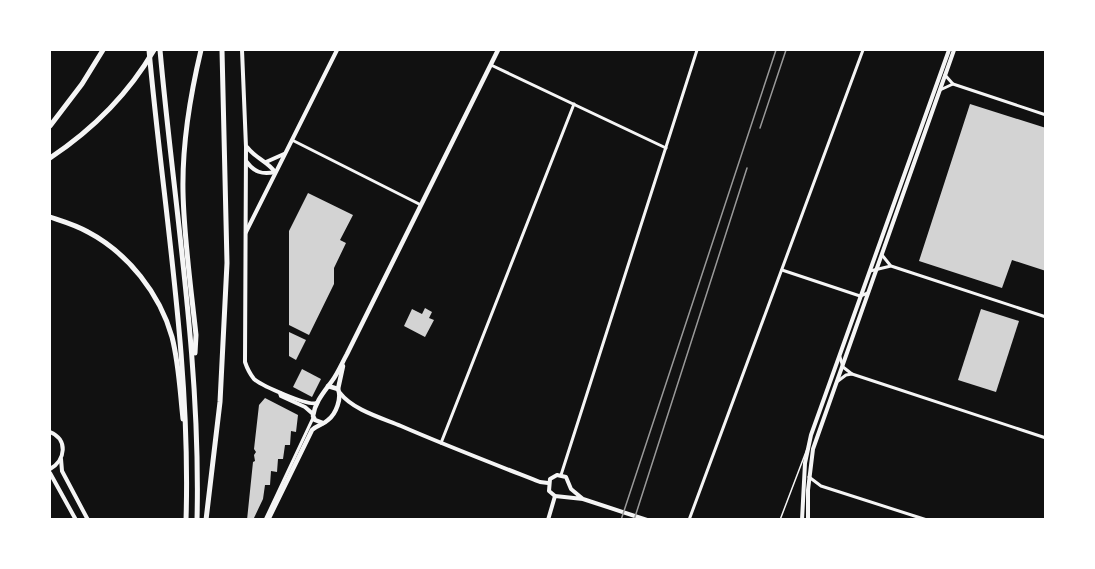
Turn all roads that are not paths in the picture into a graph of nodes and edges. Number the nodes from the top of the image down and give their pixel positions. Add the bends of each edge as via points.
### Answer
1 (103, 50) edge
2 (149, 50) edge
3 (154, 50) edge
4 (160, 50) edge
5 (201, 50) edge
6 (222, 50) edge
7 (242, 50) edge
8 (337, 50) edge
9 (498, 50) edge
10 (697, 50) edge
11 (862, 50) edge
12 (949, 50) edge
13 (954, 50) edge
14 (491, 64) junction
15 (942, 68) junction
16 (945, 75) junction
17 (953, 84) junction
18 (940, 90) junction
19 (574, 104) junction
20 (1046, 115) edge
21 (50, 126) edge
22 (292, 140) junction
23 (246, 147) junction
24 (666, 148) junction
25 (284, 154) junction
26 (50, 158) edge
27 (246, 161) junction
28 (267, 162) junction
29 (275, 172) junction
30 (421, 205) junction
31 (50, 217) edge
32 (246, 233) junction
33 (882, 255) junction
34 (891, 266) junction
35 (877, 269) junction
36 (782, 270) junction
37 (870, 271) junction
38 (869, 292) junction
39 (860, 296) junction
40 (863, 308) junction
41 (1046, 317) edge
42 (841, 350) junction
43 (346, 354) junction
44 (843, 368) junction
45 (852, 374) junction
46 (195, 376) junction
47 (838, 381) junction
48 (328, 386) junction
49 (339, 391) junction
50 (280, 393) junction
51 (349, 402) junction
52 (317, 403) junction
53 (336, 406) junction
54 (313, 415) junction
55 (323, 423) junction
56 (50, 432) edge
57 (1046, 438) edge
58 (441, 443) junction
59 (807, 448) junction
60 (61, 459) junction
61 (188, 462) junction
62 (50, 471) edge
63 (561, 475) junction
64 (809, 477) junction
65 (548, 483) junction
66 (569, 486) junction
67 (821, 486) junction
68 (805, 491) junction
69 (555, 496) junction
70 (563, 496) junction
71 (583, 498) junction
72 (76, 519) edge
73 (88, 519) edge
74 (186, 519) edge
75 (197, 519) edge
76 (207, 519) edge
77 (266, 519) edge
78 (548, 519) edge
79 (647, 519) edge
80 (689, 519) edge
81 (780, 519) edge
82 (802, 519) edge
83 (808, 519) edge
84 (927, 519) edge

1 - 21 highway
2 - 61 highway via 182,362
3 - 26 highway via 106,113
4 - 46 highway
5 - 46 highway via 185,143 183,192 196,335
6 - 76 highway via 226,285 220,402
7 - 23 street
8 - 22 street
9 - 14 main road
10 - 24 street
11 - 36 street
12 - 15 street
13 - 16 street
14 - 19 street
14 - 30 main road
15 - 16 street
15 - 37 street
16 - 17 street
16 - 18 street
17 - 18 street
17 - 20 street
18 - 33 street
19 - 24 street
19 - 58 street
22 - 25 street
22 - 30 street
23 - 27 street
23 - 28 street
24 - 63 street
25 - 28 street
25 - 29 street
27 - 29 street via 262,174
27 - 32 street
28 - 29 street
29 - 32 street
30 - 43 main road
31 - 61 highway via 89,232 133,268 154,295 174,346
32 - 50 street via 244,362 260,384
33 - 34 street
33 - 35 street
34 - 35 street
34 - 41 street
35 - 37 street
35 - 38 street
36 - 39 street
36 - 80 street
37 - 39 street
38 - 39 street
38 - 40 street
39 - 40 street
39 - 42 street
40 - 44 street
42 - 44 street
42 - 59 street
43 - 48 main road
43 - 49 main road
44 - 45 street
44 - 47 street
45 - 47 street
45 - 57 street
46 - 75 highway
47 - 64 street via 813,449
48 - 49 main road
48 - 52 main road
49 - 51 street
49 - 53 main road
50 - 52 street via 307,404
50 - 54 street
51 - 53 street
51 - 58 street
52 - 54 main road
53 - 55 main road
54 - 55 main road
54 - 77 street
55 - 77 main road via 312,430
56 - 60 street via 62,443
58 - 65 street
59 - 68 street
59 - 81 lane
60 - 62 street
60 - 73 street via 62,471
61 - 74 highway
62 - 72 street
63 - 65 street via 553,476
63 - 66 street
64 - 67 street
64 - 68 street
65 - 69 street
66 - 70 street
66 - 71 street
67 - 68 street
67 - 84 street
68 - 82 street
68 - 83 street
69 - 70 street
69 - 78 street
70 - 71 street
71 - 79 street

